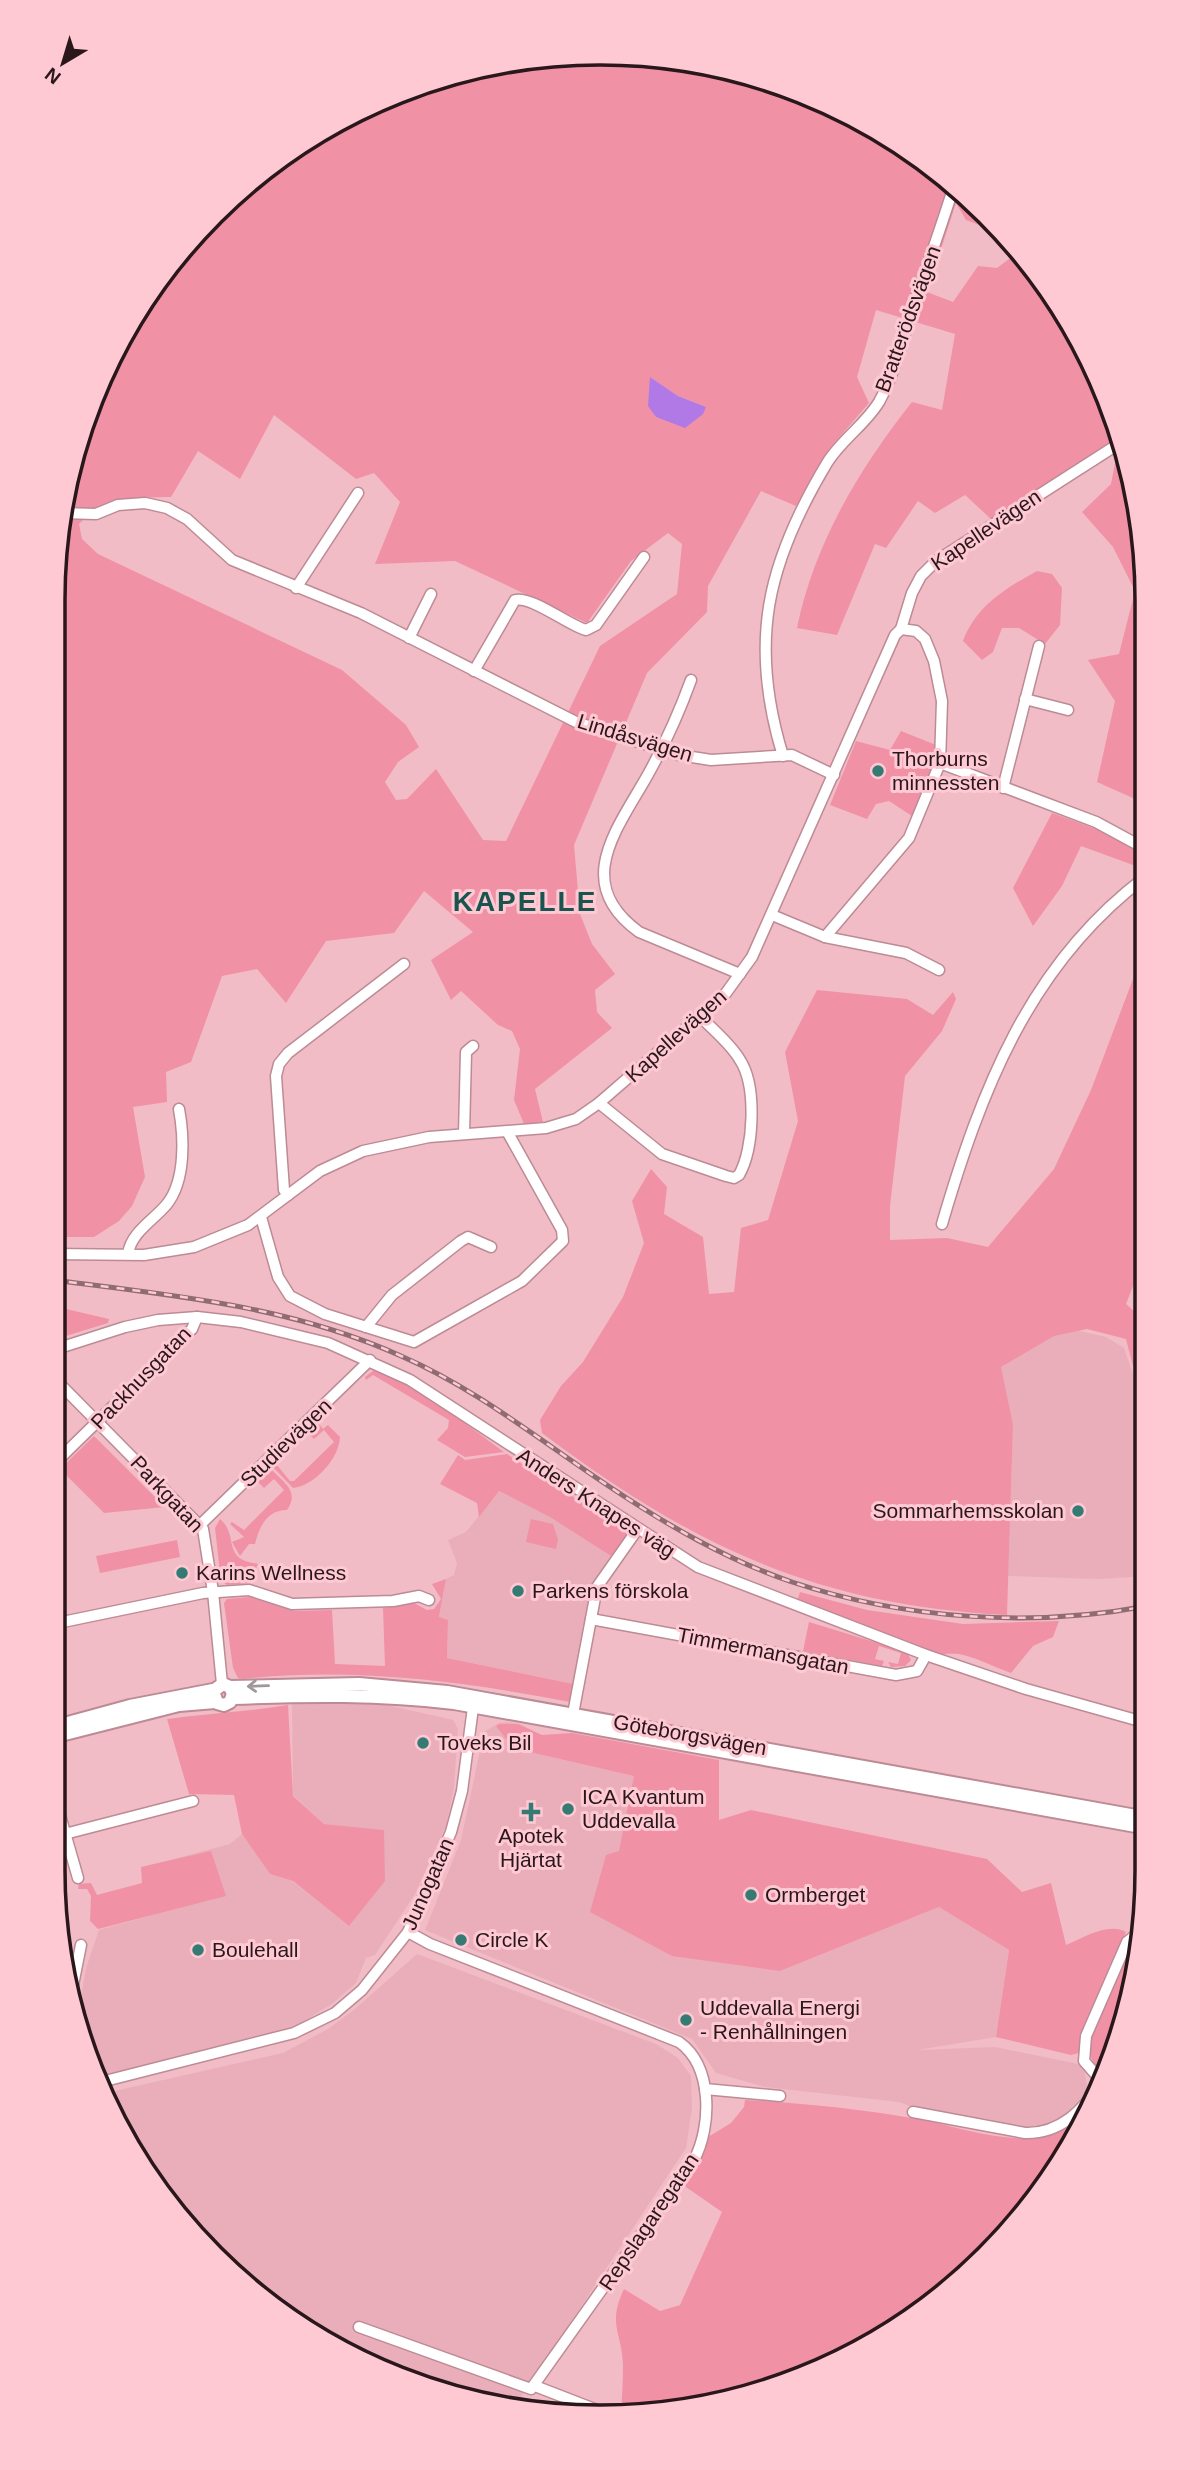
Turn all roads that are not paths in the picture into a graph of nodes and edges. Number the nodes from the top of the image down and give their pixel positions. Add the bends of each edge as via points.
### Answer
1 (951, 196) edge
2 (1113, 448) edge
3 (358, 493) dead end
4 (72, 513) edge
5 (644, 557) dead end
6 (296, 588) junction
7 (431, 594) dead end
8 (901, 629) junction
9 (410, 638) junction
10 (1039, 646) dead end
11 (474, 670) junction
12 (691, 680) dead end
13 (1026, 699) junction
14 (1068, 710) dead end
15 (659, 749) junction
16 (783, 756) junction
17 (940, 763) junction
18 (834, 775) junction
19 (1003, 788) junction
20 (1135, 843) edge
21 (1135, 886) edge
22 (772, 915) junction
23 (825, 937) junction
24 (404, 964) dead end
25 (939, 970) dead end
26 (740, 974) junction
27 (700, 1016) junction
28 (473, 1046) dead end
29 (598, 1104) junction
30 (179, 1109) dead end
31 (508, 1133) junction
32 (464, 1134) junction
33 (288, 1195) junction
34 (261, 1217) junction
35 (942, 1224) dead end
36 (491, 1247) dead end
37 (65, 1254) edge
38 (128, 1254) junction
39 (197, 1317) junction
40 (366, 1327) junction
41 (65, 1346) edge
42 (370, 1360) junction
43 (65, 1392) edge
44 (98, 1423) junction
45 (65, 1453) edge
46 (200, 1525) junction
47 (636, 1530) junction
48 (214, 1592) junction
49 (429, 1600) dead end
50 (591, 1619) junction
51 (65, 1621) edge
52 (926, 1655) junction
53 (223, 1692) junction
54 (473, 1701) junction
55 (573, 1714) junction
56 (1135, 1720) edge
57 (65, 1724) edge
58 (65, 1734) edge
59 (193, 1801) dead end
60 (1135, 1816) edge
61 (1135, 1826) edge
62 (65, 1830) edge
63 (66, 1833) junction
64 (78, 1878) dead end
65 (408, 1932) junction
66 (1131, 1939) edge
67 (81, 1944) dead end
68 (75, 1974) edge
69 (1095, 2075) edge
70 (108, 2080) edge
71 (705, 2089) junction
72 (780, 2096) dead end
73 (913, 2112) dead end
74 (1077, 2113) edge
75 (359, 2327) dead end
76 (535, 2386) junction
77 (583, 2405) edge

1 - 16 street, Bratterödsvägen via 879,401 828,461 793,524 779,563 764,641
2 - 8 street, Kapellevägen via 936,561 912,593
3 - 6 street
4 - 6 street, Lindåsvägen via 96,514 118,505 145,503 167,508 187,519 232,560
5 - 11 street via 596,625 586,630 515,600
6 - 9 street, Lindåsvägen
7 - 9 street
8 - 17 street via 916,631 925,639 934,661 942,701
8 - 18 street, Kapellevägen
9 - 11 street, Lindåsvägen
10 - 13 street
11 - 15 street, Lindåsvägen via 576,722
12 - 15 street
13 - 14 street
13 - 19 street
15 - 16 street, Lindåsvägen via 711,760
15 - 26 street via 607,847 606,891 625,922 639,932
16 - 18 street, Lindåsvägen via 792,755
17 - 19 street
17 - 23 street via 909,838
18 - 22 street, Kapellevägen
19 - 20 street via 1096,822
21 - 35 street via 1095,920 1068,952 1006,1047 976,1116
22 - 23 street
22 - 26 street, Kapellevägen
23 - 25 street via 906,953
24 - 33 street via 279,1064 276,1076
26 - 27 street, Kapellevägen
27 - 29 street, Kapellevägen
27 - 29 street via 744,1068 753,1128 742,1169 734,1178 662,1154
28 - 32 street via 466,1052
29 - 31 street, Kapellevägen via 564,1124
30 - 38 street via 182,1146 176,1186 167,1204 132,1240
31 - 32 street, Kapellevägen
31 - 40 street via 562,1230 559,1247 522,1281 414,1342
32 - 33 street, Kapellevägen via 363,1151 320,1171
33 - 34 street, Kapellevägen
34 - 38 street, Kapellevägen via 194,1247
34 - 40 street via 278,1277 290,1296
36 - 40 street via 475,1238 461,1241 392,1295
37 - 38 street, Kapellevägen
39 - 41 street, Anders Knapes väg via 136,1324
39 - 42 street, Anders Knapes väg via 303,1337
39 - 44 street, Packhusgatan via 192,1329
42 - 46 street, Studievägen
42 - 47 street, Anders Knapes väg via 428,1391
43 - 44 street, Parkgatan
44 - 45 street, Packhusgatan
44 - 46 street, Parkgatan
46 - 48 street, Parkgatan via 207,1541
47 - 50 street via 597,1587
47 - 52 street, Anders Knapes väg via 698,1567
48 - 49 street via 256,1590 292,1604 419,1596
48 - 51 street
48 - 53 street, Parkgatan
50 - 52 street, Timmermansgatan via 896,1675 917,1671
50 - 55 street
52 - 56 street, Anders Knapes väg
53 - 54 main road, Göteborgsvägen via 359,1684
53 - 57 main road, Göteborgsvägen via 130,1706
53 - 58 main road, Göteborgsvägen
54 - 55 main road, Göteborgsvägen
54 - 61 main road, Göteborgsvägen
54 - 65 street, Junogatan via 457,1812
55 - 60 main road, Göteborgsvägen
59 - 63 street
62 - 63 street
63 - 64 street
65 - 70 street, Junogatan via 354,1998 315,2024 285,2036
65 - 71 street, Repslagaregatan via 675,2039 697,2060
66 - 69 street via 1086,2036 1084,2061
67 - 68 street
71 - 72 street
71 - 76 street, Repslagaregatan via 703,2134 694,2160
73 - 74 street via 1025,2133 1044,2132
75 - 76 street via 527,2389
76 - 77 street

